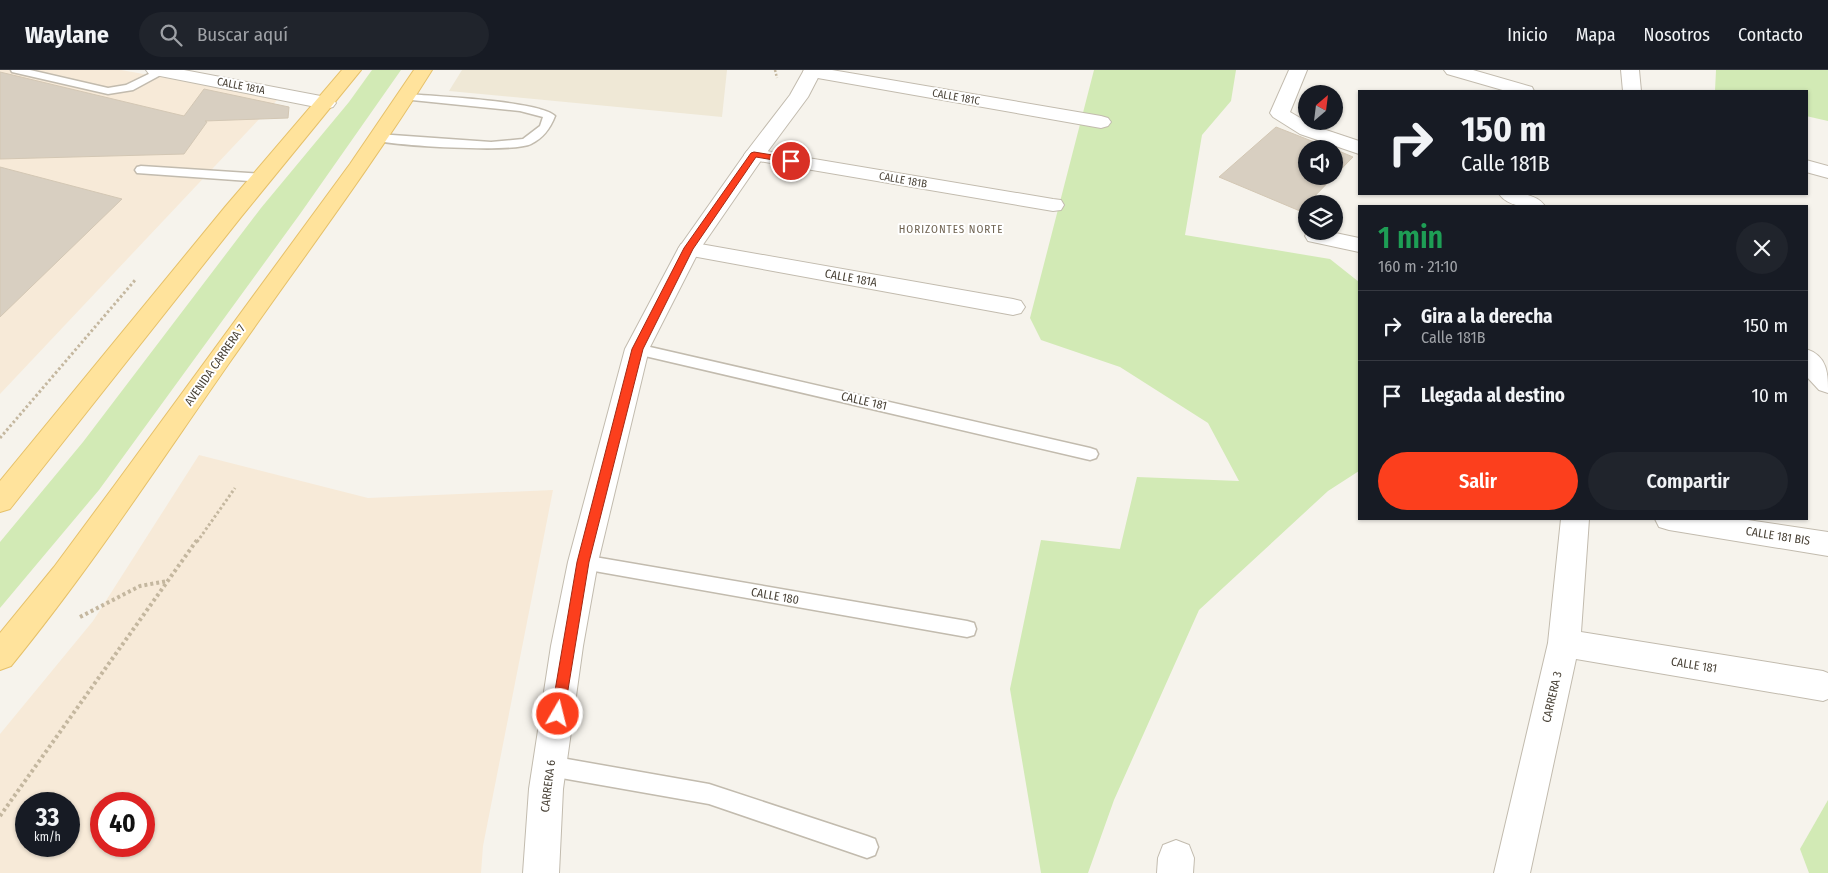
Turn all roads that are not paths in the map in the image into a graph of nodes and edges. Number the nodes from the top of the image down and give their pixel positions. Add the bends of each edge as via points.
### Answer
1 (16, 70) edge
2 (352, 70) edge
3 (423, 70) edge
4 (1298, 70) edge
5 (1453, 70) edge
6 (1630, 70) edge
7 (159, 71) edge
8 (813, 71) edge
9 (1522, 90) edge
10 (1632, 90) edge
11 (406, 97) junction
12 (326, 102) junction
13 (1101, 122) dead end
14 (378, 138) junction
15 (1358, 148) edge
16 (754, 154) junction
17 (1808, 167) edge
18 (141, 170) dead end
19 (1828, 172) edge
20 (262, 178) junction
21 (1512, 195) edge
22 (1053, 205) dead end
23 (1532, 205) edge
24 (1335, 240) edge
25 (1358, 245) edge
26 (689, 248) junction
27 (1013, 308) dead end
28 (638, 349) junction
29 (1808, 360) edge
30 (1828, 384) edge
31 (1090, 454) dead end
32 (0, 501) edge
33 (1575, 520) edge
34 (1675, 520) edge
35 (1828, 544) edge
36 (583, 562) junction
37 (968, 629) dead end
38 (1564, 644) junction
39 (0, 656) edge
40 (1823, 686) dead end
41 (550, 766) junction
42 (867, 847) dead end
43 (541, 873) edge
44 (1512, 873) edge

1 - 7 lane via 108,91 129,88
2 - 12 main road
3 - 11 main road, AVENIDA CARRERA 7
4 - 15 street via 1280,113 1290,122 1316,134
5 - 9 street
6 - 10 street
7 - 12 street, CALLE 181A
8 - 13 street, CALLE 181C
8 - 16 street, CARRERA 6 via 799,97
11 - 14 main road, AVENIDA CARRERA 7
11 - 14 lane via 520,108 550,116 545,128 526,142 491,146
12 - 20 main road
14 - 39 main road, AVENIDA CARRERA 7 via 73,566
16 - 22 street, CALLE 181B
16 - 26 street, CARRERA 6
17 - 19 street
18 - 20 lane
20 - 32 main road
21 - 23 street
24 - 25 street
26 - 27 street, CALLE 181A
26 - 28 street, CARRERA 6
28 - 31 lane, CALLE 181
28 - 36 street, CARRERA 6
29 - 30 street
33 - 38 street, CARRERA 3
34 - 35 street, CALLE 181 BIS
36 - 37 lane, CALLE 180
36 - 41 street, CARRERA 6
38 - 40 street, CALLE 181
38 - 44 street, CARRERA 3
41 - 42 lane via 709,794
41 - 43 street, CARRERA 6

